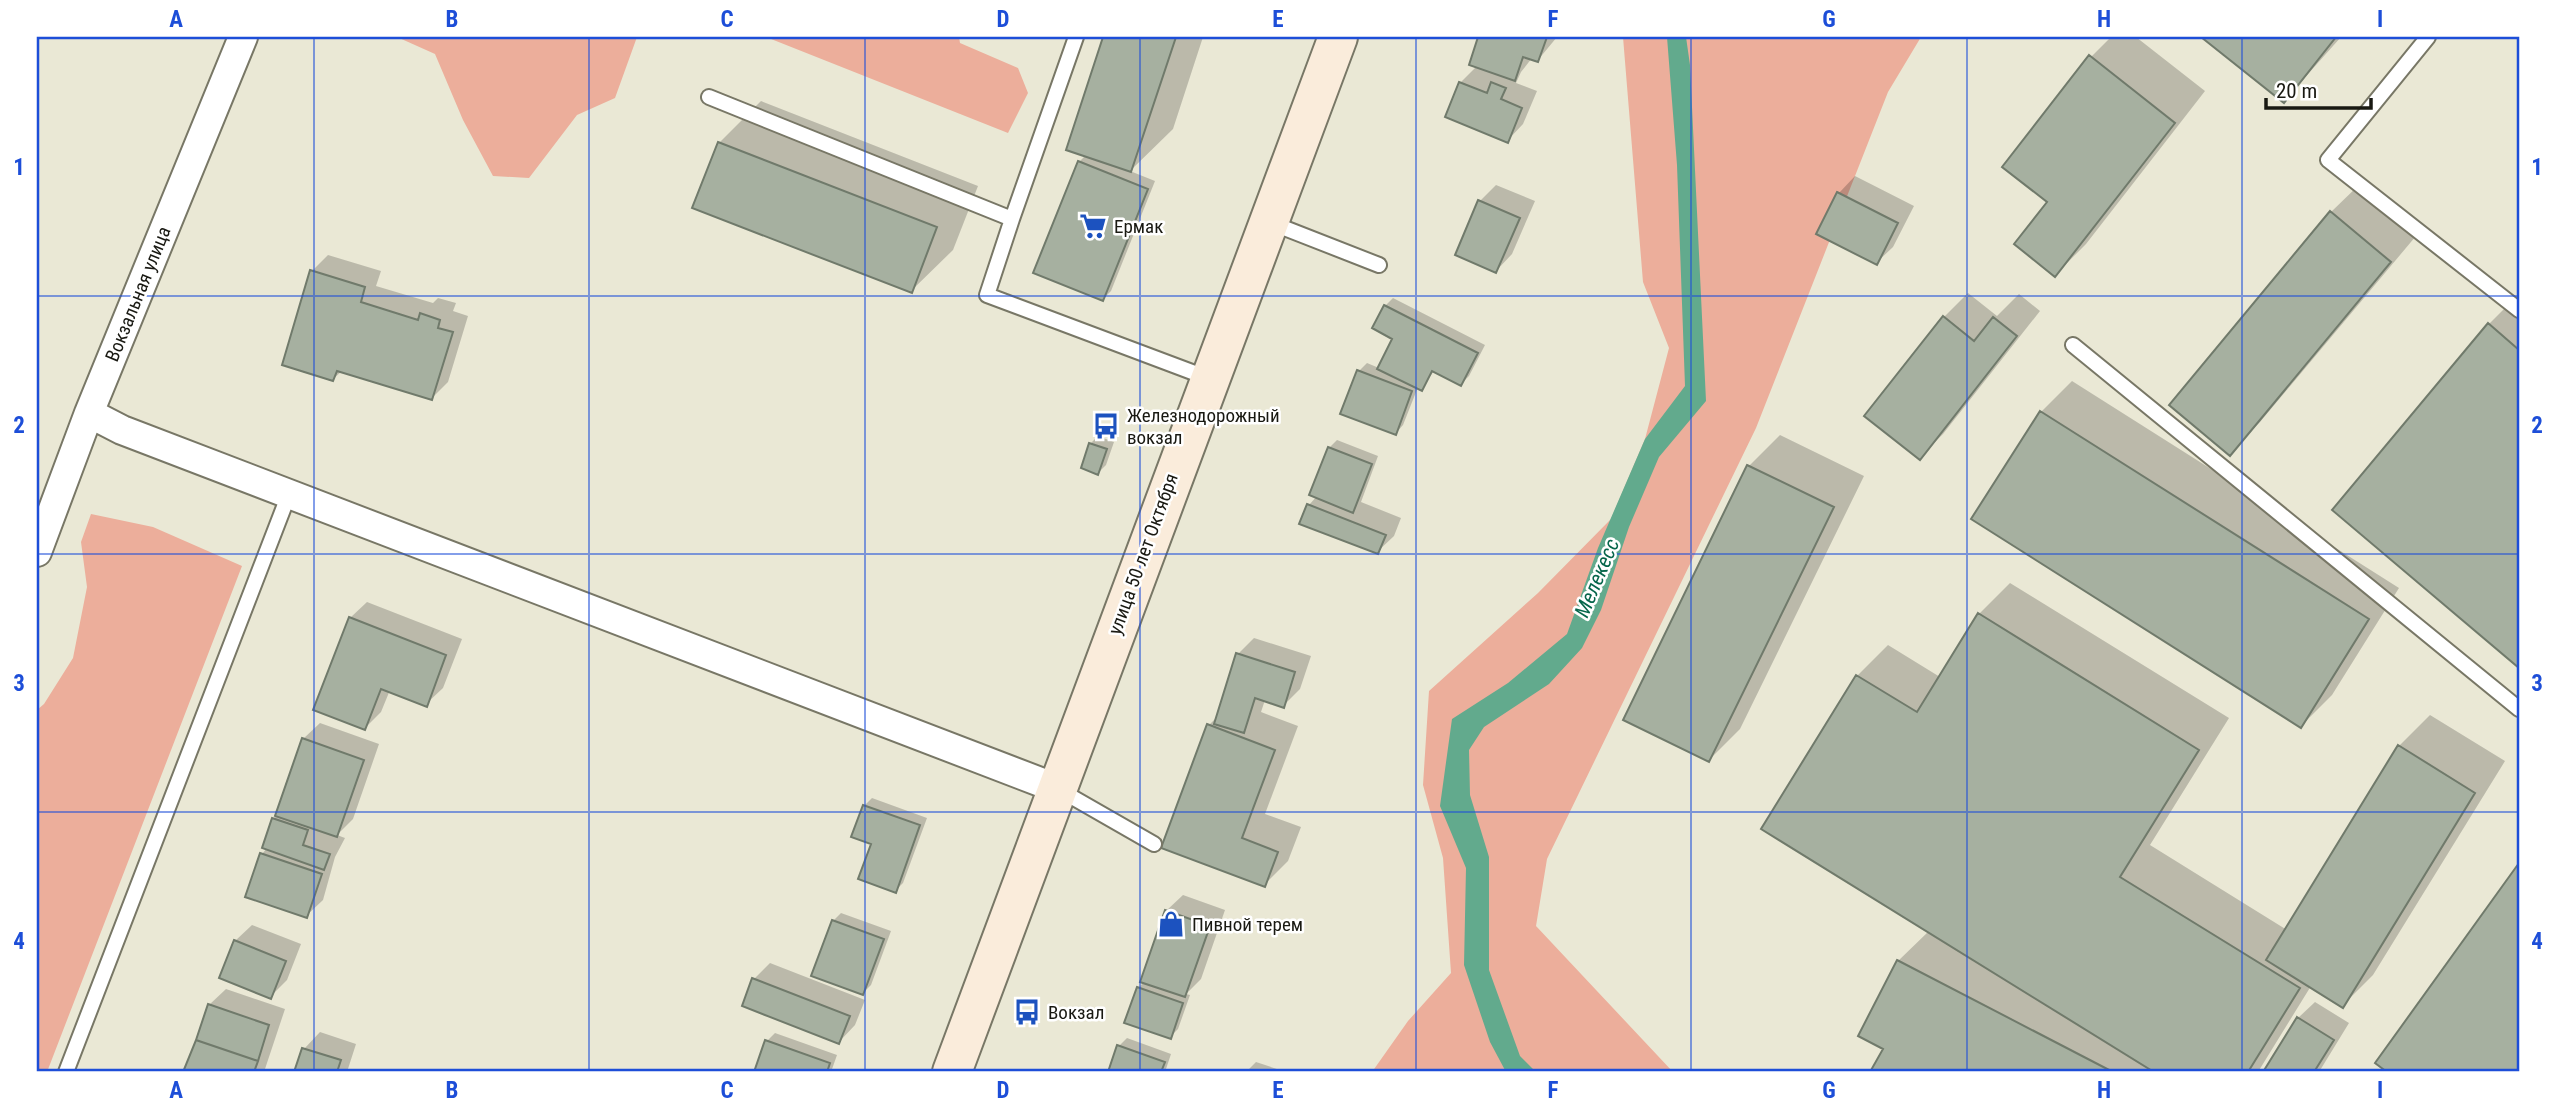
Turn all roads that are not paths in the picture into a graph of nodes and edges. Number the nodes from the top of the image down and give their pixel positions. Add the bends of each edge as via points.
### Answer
1 (243, 37) edge
2 (1076, 37) edge
3 (1338, 37) edge
4 (2428, 37) edge
5 (709, 97) dead end
6 (1012, 219) junction
7 (1266, 221) junction
8 (1379, 265) dead end
9 (2519, 310) edge
10 (2073, 345) dead end
11 (1208, 378) junction
12 (89, 414) junction
13 (289, 494) junction
14 (37, 552) edge
15 (2519, 709) edge
16 (1056, 788) junction
17 (1154, 844) dead end
18 (66, 1072) edge
19 (952, 1072) edge

1 - 12 street, Вокзальная улица
2 - 6 lane
3 - 7 main road, улица 50 лет Октября
4 - 9 lane via 2328,160
5 - 6 lane
6 - 11 lane via 987,295
7 - 8 lane
7 - 11 main road, улица 50 лет Октября
10 - 15 lane
11 - 16 main road, улица 50 лет Октября
12 - 13 street
12 - 14 street, Вокзальная улица
13 - 16 street
13 - 18 lane
16 - 17 lane
16 - 19 main road, улица 50 лет Октября

